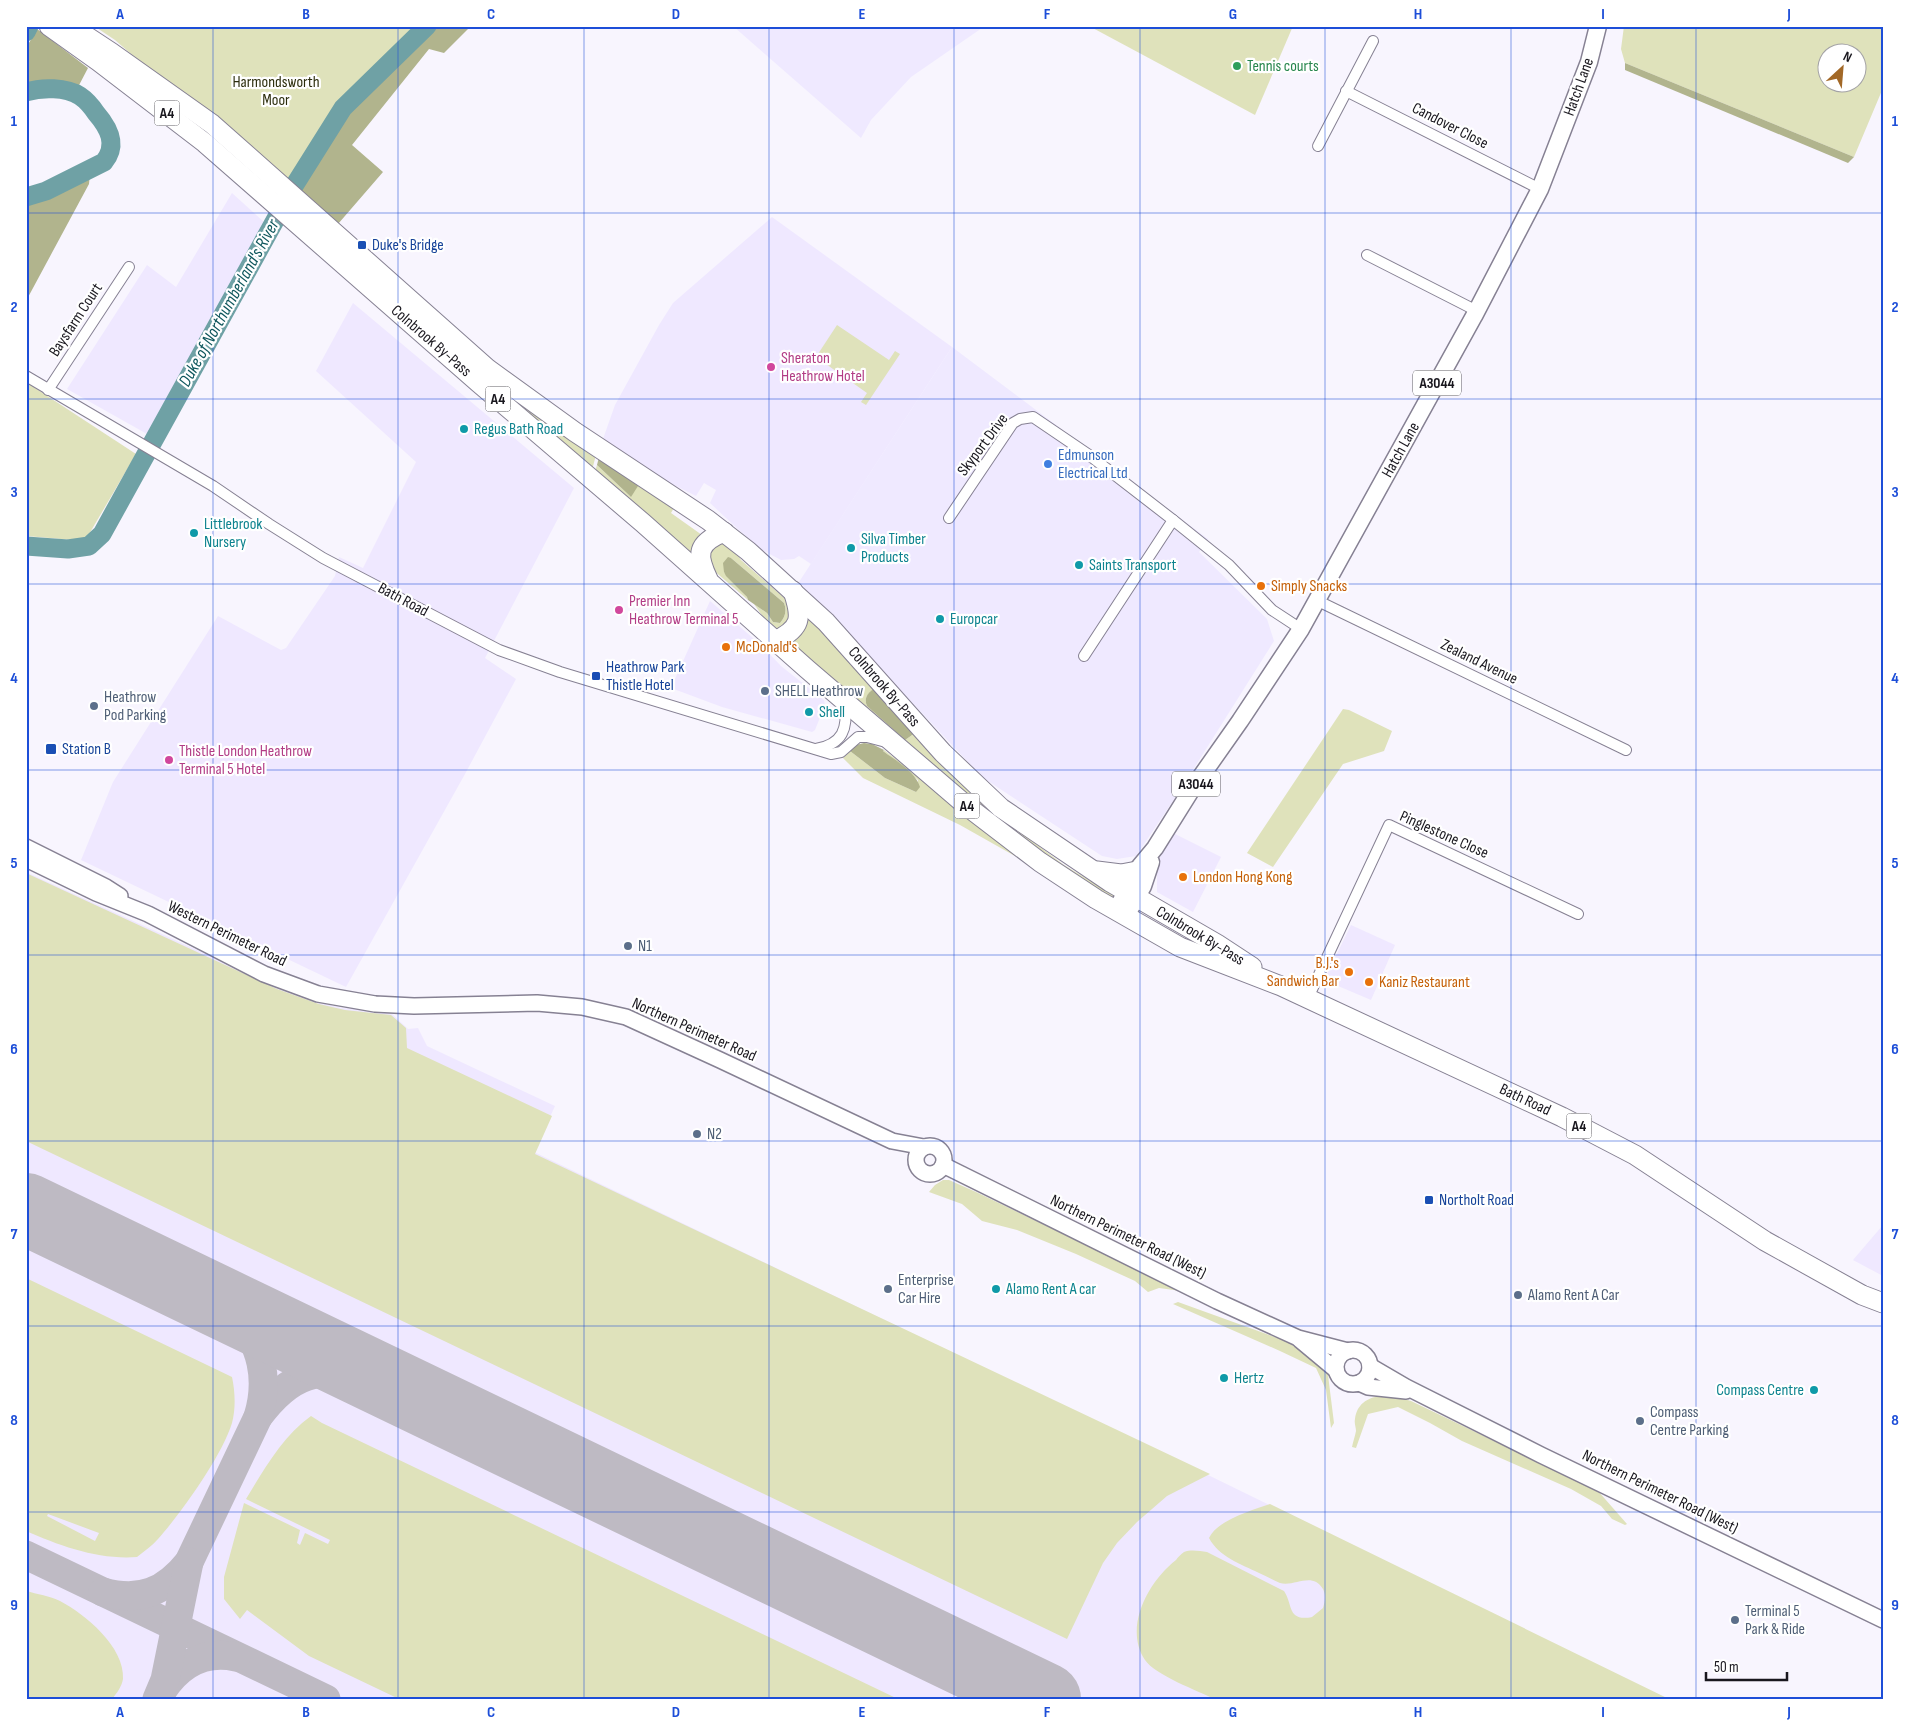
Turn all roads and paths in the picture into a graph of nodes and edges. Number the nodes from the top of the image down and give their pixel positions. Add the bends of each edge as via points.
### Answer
1 (1598, 26) edge
2 (59, 28) edge
3 (1372, 41) dead end
4 (1346, 91) junction
5 (1318, 146) dead end
6 (1540, 189) junction
7 (284, 199) junction
8 (1367, 255) dead end
9 (129, 267) dead end
10 (1477, 311) junction
11 (26, 376) edge
12 (48, 390) junction
13 (949, 518) dead end
14 (1172, 520) junction
15 (724, 532) junction
16 (711, 584) junction
17 (793, 591) junction
18 (1318, 600) junction
19 (1301, 629) junction
20 (775, 641) junction
21 (1084, 656) dead end
22 (845, 702) junction
23 (897, 745) junction
24 (815, 749) junction
25 (1626, 750) dead end
26 (26, 846) edge
27 (1155, 848) junction
28 (26, 859) edge
29 (1091, 870) junction
30 (1137, 871) junction
31 (1132, 895) junction
32 (1121, 913) junction
33 (148, 914) junction
34 (1578, 914) dead end
35 (291, 985) joint
36 (1281, 986) junction
37 (1308, 998) junction
38 (892, 1141) junction
39 (924, 1147) junction
40 (916, 1160) junction
41 (943, 1165) junction
42 (1862, 1295) junction
43 (1883, 1303) edge
44 (1883, 1312) edge
45 (1298, 1338) junction
46 (1348, 1351) junction
47 (1370, 1366) junction
48 (1336, 1370) junction
49 (1358, 1384) junction
50 (1422, 1396) junction
51 (1883, 1620) edge

1 - 6 main road, Hatch Lane / A3044 via 1589,62
2 - 7 highway, Colnbrook By-Pass / A4
3 - 4 street
4 - 5 street
4 - 6 street, Candover Close
6 - 10 main road, Hatch Lane / A3044
7 - 15 highway, Colnbrook By-Pass / A4 via 488,369
7 - 16 highway, Colnbrook By-Pass / A4 via 479,383
8 - 10 street
9 - 12 street, Baysfarm Court
10 - 18 main road, Hatch Lane / A3044
11 - 12 street, Bath Road
12 - 24 street, Bath Road via 213,486 323,558 467,635 510,655 560,672
13 - 14 street, Skyport Drive via 1013,423 1020,418 1033,417 1089,454
14 - 19 street, Skyport Drive via 1229,566 1272,610
14 - 21 street
15 - 16 highway via 706,541 701,551 701,563
15 - 17 highway, Colnbrook By-Pass / A4
16 - 20 highway, Colnbrook By-Pass / A4
17 - 20 highway via 799,609 798,621 788,634
17 - 29 highway, Colnbrook By-Pass / A4 via 832,629 979,790
18 - 19 main road, Hatch Lane / A3044
18 - 25 street, Zealand Avenue
19 - 27 main road, Hatch Lane / A3044
20 - 22 highway, Colnbrook By-Pass / A4
22 - 23 highway, Colnbrook By-Pass / A4
22 - 24 street via 843,733 833,743
23 - 24 street, Bath Road via 862,737 838,754
23 - 32 highway, Colnbrook By-Pass / A4 via 968,807 1040,862
26 - 33 street, Western Perimeter Road via 106,887
27 - 30 main road, Hatch Lane / A3044
27 - 31 main road, Hatch Lane / A3044 via 1143,886
28 - 33 street, Western Perimeter Road
29 - 30 highway via 1113,874
29 - 31 highway, Colnbrook By-Pass / A4
30 - 31 main road, Hatch Lane / A3044
31 - 32 main road, Hatch Lane / A3044
31 - 36 highway, Colnbrook By-Pass / A4
32 - 36 highway, Colnbrook By-Pass / A4 via 1194,953
33 - 35 street, Western Perimeter Road
34 - 37 street, Pinglestone Close via 1389,825
35 - 38 street, Northern Perimeter Road via 318,994 375,1004 537,1003 582,1007 626,1017
36 - 37 highway, Bath Road / A4
37 - 42 highway, Bath Road / A4 via 1562,1117 1635,1156 1765,1241
38 - 39 street, Northern Perimeter Road
38 - 40 street, Northern Perimeter Road
39 - 40 street
39 - 41 street via 940,1150
40 - 41 street via 920,1170 930,1174
41 - 45 street, Northern Perimeter Road (West) via 1216,1301
42 - 43 highway, Bath Road / A4
42 - 44 highway, Bath Road / A4
45 - 46 street, Northern Perimeter Road (West)
45 - 48 street, Northern Perimeter Road (West)
46 - 47 street via 1362,1353
46 - 48 street via 1339,1358
47 - 49 street via 1366,1378
47 - 50 street, Northern Perimeter Road (West)
48 - 49 street via 1346,1383
49 - 50 street, Northern Perimeter Road (West)
50 - 51 street, Northern Perimeter Road (West)

